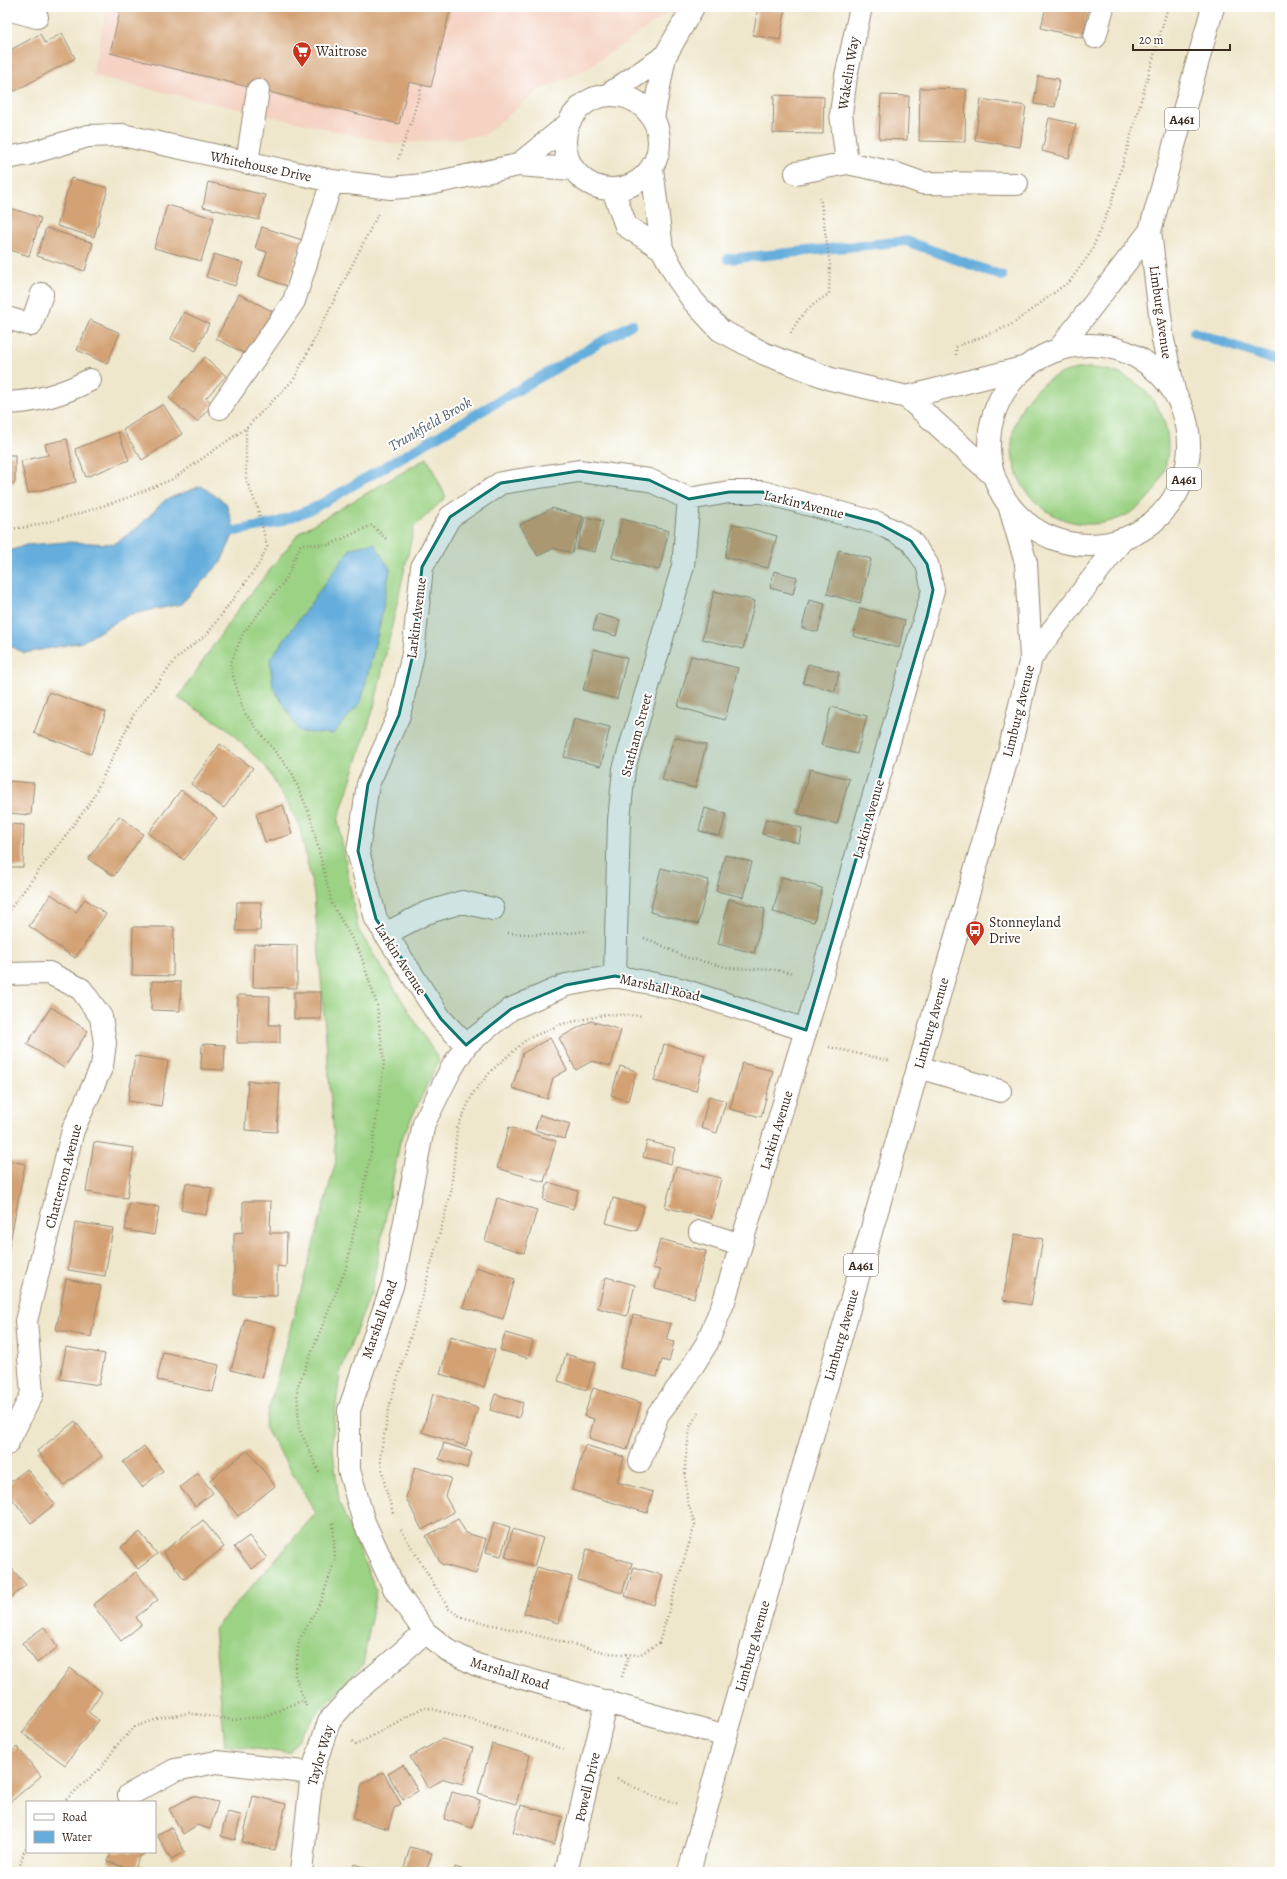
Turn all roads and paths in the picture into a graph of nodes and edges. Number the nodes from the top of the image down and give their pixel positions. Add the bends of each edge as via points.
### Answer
1 (693, 7) edge
2 (862, 7) edge
3 (1103, 7) edge
4 (1168, 7) edge
5 (1213, 7) edge
6 (7, 9) edge
7 (37, 17) dead end
8 (1095, 37) dead end
9 (665, 56) junction
10 (258, 90) dead end
11 (609, 94) junction
12 (653, 118) junction
13 (567, 125) junction
14 (7, 158) edge
15 (247, 163) junction
16 (847, 163) junction
17 (518, 165) junction
18 (652, 168) junction
19 (572, 170) junction
20 (806, 171) joint
21 (332, 181) junction
22 (1017, 184) dead end
23 (613, 190) junction
24 (1150, 231) junction
25 (662, 249) junction
26 (42, 294) dead end
27 (7, 318) edge
28 (1059, 349) junction
29 (779, 359) junction
30 (1023, 368) junction
31 (90, 380) dead end
32 (956, 385) junction
33 (1174, 392) junction
34 (907, 397) junction
35 (7, 403) edge
36 (220, 408) dead end
37 (246, 428) dead end
38 (993, 475) junction
39 (689, 499) junction
40 (1009, 504) junction
41 (1122, 540) junction
42 (388, 541) dead end
43 (1031, 658) junction
44 (494, 909) dead end
45 (7, 913) edge
46 (385, 934) junction
47 (7, 974) edge
48 (615, 976) junction
49 (643, 1016) dead end
50 (804, 1035) junction
51 (466, 1045) junction
52 (918, 1067) junction
53 (1000, 1091) dead end
54 (700, 1232) dead end
55 (741, 1245) junction
56 (701, 1405) dead end
57 (7, 1444) edge
58 (640, 1461) dead end
59 (320, 1475) dead end
60 (393, 1514) dead end
61 (333, 1522) dead end
62 (399, 1528) dead end
63 (425, 1632) junction
64 (303, 1700) junction
65 (607, 1701) junction
66 (327, 1728) junction
67 (726, 1736) junction
68 (593, 1760) junction
69 (312, 1773) junction
70 (130, 1795) dead end
71 (64, 1801) edge
72 (706, 1813) junction
73 (26, 1849) edge
74 (18, 1872) edge
75 (301, 1872) edge
76 (566, 1872) edge
77 (689, 1872) edge

1 - 9 street
2 - 16 street, Wakelin Way via 846,76 841,114
3 - 8 street
4 - 32 path via 1111,204 1091,252 1070,281 1011,325 956,347
5 - 24 street, Limburg Avenue / A461
6 - 7 street
9 - 11 street
9 - 12 street
10 - 15 street
11 - 12 street via 635,100
11 - 13 street via 595,97 582,104
12 - 18 street via 658,131 659,146
13 - 17 street, Whitehouse Drive
13 - 19 street via 564,139 566,156
14 - 15 street, Whitehouse Drive via 88,136 122,135
15 - 21 street, Whitehouse Drive
16 - 20 street
16 - 22 street via 894,173 922,184
17 - 19 street, Whitehouse Drive
17 - 21 street, Whitehouse Drive via 424,185 391,188
18 - 23 street via 634,184
18 - 25 street
19 - 23 street via 590,184
20 - 29 path via 825,232 830,265 829,294 810,306 796,324
21 - 36 street via 294,301
23 - 25 street via 626,226
24 - 28 street, Limburg Avenue / A461
24 - 33 street, Limburg Avenue / A461 via 1162,340
25 - 29 street via 694,302 720,330
26 - 27 street via 31,325
28 - 30 street, A461 via 1041,356
28 - 33 street, A461 via 1087,346 1110,349 1137,359 1157,373
29 - 34 street via 831,379
30 - 32 street
30 - 38 street, A461 via 1010,381 999,399 990,445
31 - 35 street via 73,389 37,399
32 - 34 street
33 - 41 street, A461 via 1186,417 1190,443 1187,470 1180,491 1166,511 1149,525
34 - 38 street
37 - 45 path via 246,479 258,509 268,547 259,564 208,633 177,658 135,712 90,803
38 - 40 street, A461
39 - 46 street, Larkin Avenue via 649,480 579,471 501,483 450,518 422,567 413,654 399,715 368,784 358,851 376,919
39 - 48 street, Statham Street via 683,566 624,769 619,820
39 - 50 street, Larkin Avenue via 729,492 762,492 878,522 911,541 927,564 934,590
40 - 41 street, A461 via 1046,536 1068,544 1093,546
40 - 43 street, Limburg Avenue / A461 via 1026,563
41 - 43 street, Limburg Avenue / A461
42 - 59 path via 372,525 329,545 301,544 286,579 243,634 230,666 244,712 292,773 310,815 332,904 360,953 377,1005 384,1063 373,1143 346,1268 297,1388 299,1428
43 - 52 street, Limburg Avenue / A461 via 1009,752
44 - 46 street via 462,902 426,913
46 - 51 street, Larkin Avenue via 441,1019
47 - 57 street, Chatterton Avenue via 49,973 81,989 101,1017 105,1043 102,1066 73,1130 26,1321 32,1394
48 - 50 street, Marshall Road via 680,989
48 - 51 street, Marshall Road via 566,985 511,1009
49 - 60 path via 609,1014 562,1024 527,1039 492,1070 473,1094 457,1129 451,1192 390,1404 380,1457
50 - 52 path
50 - 55 street, Larkin Avenue
51 - 63 street, Marshall Road via 424,1123 393,1284 349,1410 349,1470 364,1522 395,1590
52 - 53 street
52 - 67 street, Limburg Avenue / A461
54 - 55 street
55 - 58 street, Larkin Avenue via 724,1301 707,1343 684,1380 658,1414
56 - 62 path via 690,1427 685,1464 687,1500 695,1524 659,1643 639,1655 608,1653 461,1617 449,1609
61 - 64 path via 335,1560 321,1601 299,1641 296,1675
63 - 65 street, Marshall Road via 449,1651 477,1665
63 - 66 street, Taylor Way via 356,1691 329,1721
64 - 66 path via 312,1718
64 - 71 path via 265,1716 233,1720 189,1713 157,1718 135,1727 117,1745 101,1768
65 - 67 street, Marshall Road
65 - 68 street, Powell Drive
66 - 68 path via 356,1745 424,1707 470,1719
66 - 69 street, Taylor Way
67 - 72 street, Limburg Avenue / A461
68 - 72 path via 620,1782
68 - 76 street, Powell Drive
69 - 70 street via 216,1762 175,1770
69 - 75 street, Taylor Way
72 - 77 street, Limburg Avenue / A461
73 - 74 path

